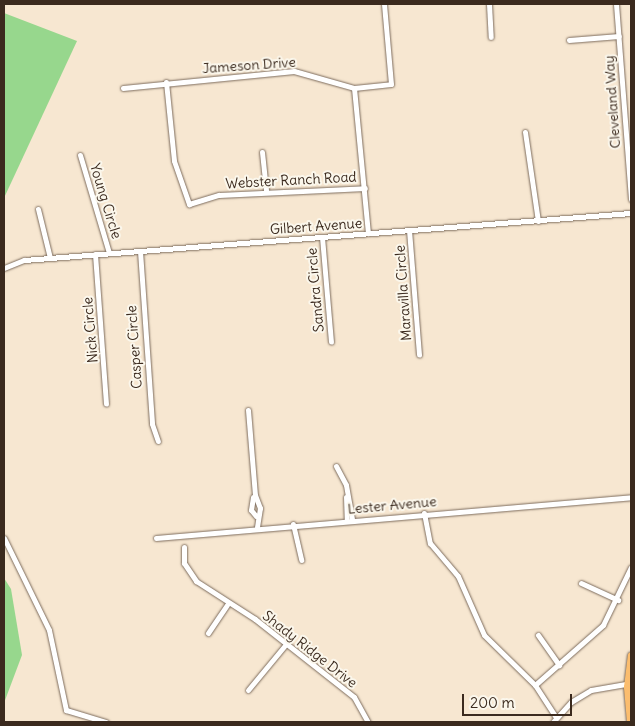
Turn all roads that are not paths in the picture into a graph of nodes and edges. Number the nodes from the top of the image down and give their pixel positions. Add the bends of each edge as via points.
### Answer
1 (384, 4) edge
2 (488, 4) edge
3 (616, 4) edge
4 (619, 36) junction
5 (491, 37) dead end
6 (569, 40) dead end
7 (166, 82) junction
8 (123, 88) dead end
9 (354, 88) junction
10 (525, 132) dead end
11 (262, 152) dead end
12 (80, 155) dead end
13 (365, 188) junction
14 (266, 191) junction
15 (631, 199) edge
16 (38, 209) dead end
17 (631, 213) edge
18 (538, 221) junction
19 (409, 230) junction
20 (368, 233) junction
21 (322, 237) junction
22 (140, 251) junction
23 (109, 253) junction
24 (94, 254) junction
25 (50, 258) junction
26 (4, 268) edge
27 (331, 342) dead end
28 (419, 355) dead end
29 (106, 404) dead end
30 (248, 410) dead end
31 (158, 441) dead end
32 (336, 466) dead end
33 (631, 497) edge
34 (424, 513) junction
35 (350, 520) junction
36 (293, 524) junction
37 (257, 527) junction
38 (4, 538) edge
39 (156, 538) dead end
40 (184, 547) dead end
41 (301, 560) dead end
42 (631, 567) edge
43 (581, 583) dead end
44 (618, 600) junction
45 (227, 605) junction
46 (208, 633) dead end
47 (538, 635) dead end
48 (286, 644) junction
49 (631, 655) edge
50 (559, 665) junction
51 (629, 683) edge
52 (535, 684) junction
53 (248, 690) dead end
54 (95, 716) junction
55 (556, 717) junction
56 (92, 722) edge
57 (106, 722) edge
58 (368, 722) edge
59 (552, 722) edge
60 (630, 722) edge

1 - 9 street, Jameson Drive via 391,84
2 - 5 street
3 - 4 street, Cleveland Way
4 - 6 street
4 - 15 street, Cleveland Way
7 - 8 street, Jameson Drive
7 - 9 street, Jameson Drive via 294,71
7 - 14 street, Webster Ranch Road via 174,161 189,204 219,195
9 - 13 street
10 - 18 street
11 - 14 street
12 - 23 street, Young Circle
13 - 14 street, Webster Ranch Road
13 - 20 street
16 - 25 street
17 - 18 street, Gilbert Avenue
18 - 19 street, Gilbert Avenue
19 - 20 street, Gilbert Avenue
19 - 28 street, Maravilla Circle
20 - 21 street, Gilbert Avenue
21 - 22 street, Gilbert Avenue
21 - 27 street, Sandra Circle
22 - 23 street, Gilbert Avenue
22 - 31 street, Casper Circle via 151,419
23 - 24 street, Gilbert Avenue
24 - 25 street, Gilbert Avenue
24 - 29 street, Nick Circle
25 - 26 street, Gilbert Avenue via 14,262
30 - 37 street via 255,495 250,510 256,516
32 - 35 street via 347,494
33 - 34 street, Lester Avenue
34 - 35 street, Lester Avenue
34 - 52 street via 430,543 458,576 484,635
35 - 36 street, Lester Avenue
36 - 37 street, Lester Avenue
36 - 41 street
37 - 39 street, Lester Avenue
38 - 54 street via 49,630 66,710
40 - 45 street, Shady Ridge Drive via 189,574
42 - 44 street
43 - 44 street
44 - 50 street via 588,641
45 - 46 street
45 - 48 street, Shady Ridge Drive
47 - 50 street
48 - 53 street
48 - 58 street, Shady Ridge Drive via 354,698
49 - 51 main road
50 - 52 street
51 - 55 street via 590,690
51 - 60 main road
52 - 55 street
54 - 56 street
54 - 57 street
55 - 59 street

